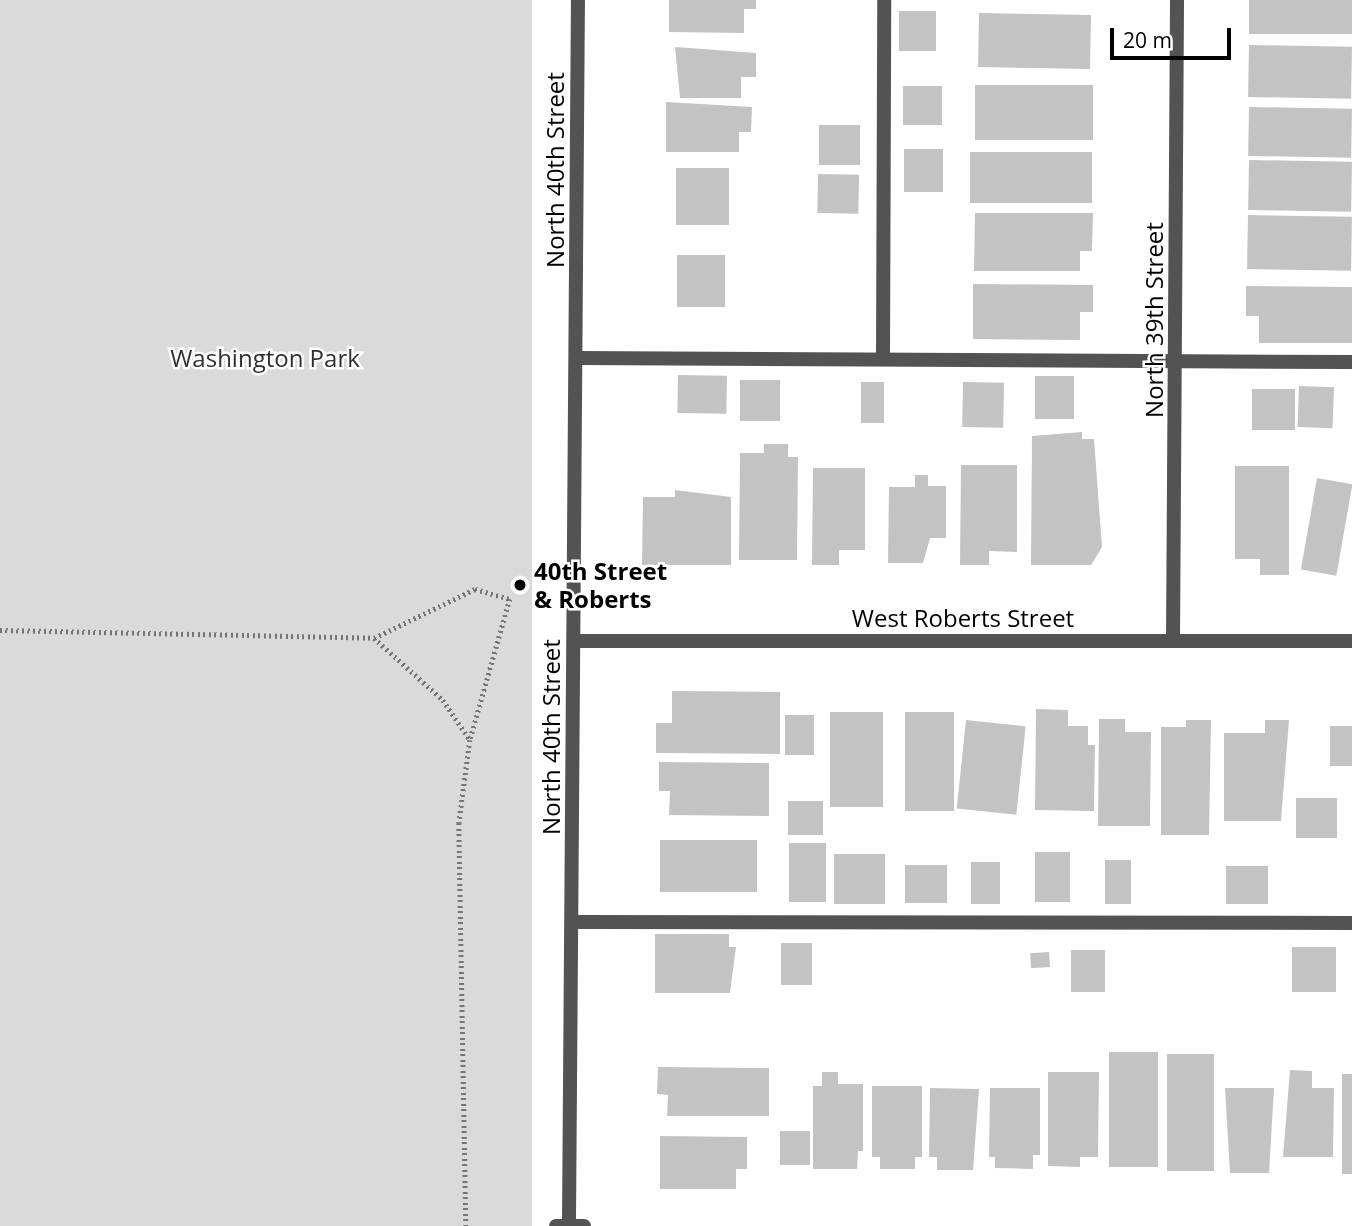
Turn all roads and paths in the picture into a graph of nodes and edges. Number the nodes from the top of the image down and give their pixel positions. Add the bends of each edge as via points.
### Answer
1 (578, 0) edge
2 (884, 0) edge
3 (1177, 0) edge
4 (578, 358) junction
5 (883, 359) junction
6 (1177, 360) junction
7 (1352, 362) edge
8 (0, 630) edge
9 (374, 638) junction
10 (574, 641) junction
11 (1173, 641) junction
12 (1352, 641) edge
13 (470, 740) junction
14 (572, 922) junction
15 (1352, 923) edge
16 (562, 1224) edge
17 (466, 1226) edge
18 (584, 1226) edge

1 - 4 street, North 40th Street
2 - 5 street
3 - 6 street, North 39th Street
4 - 5 street
4 - 10 street, North 40th Street
5 - 6 street
6 - 7 street
6 - 11 street, North 39th Street
8 - 9 path
9 - 13 path via 443,700
9 - 13 path via 475,589 510,599
10 - 11 street, West Roberts Street
10 - 14 street, North 40th Street
11 - 12 street, West Roberts Street
13 - 17 path via 459,823
14 - 15 street
14 - 16 street, North 40th Street
16 - 18 street

